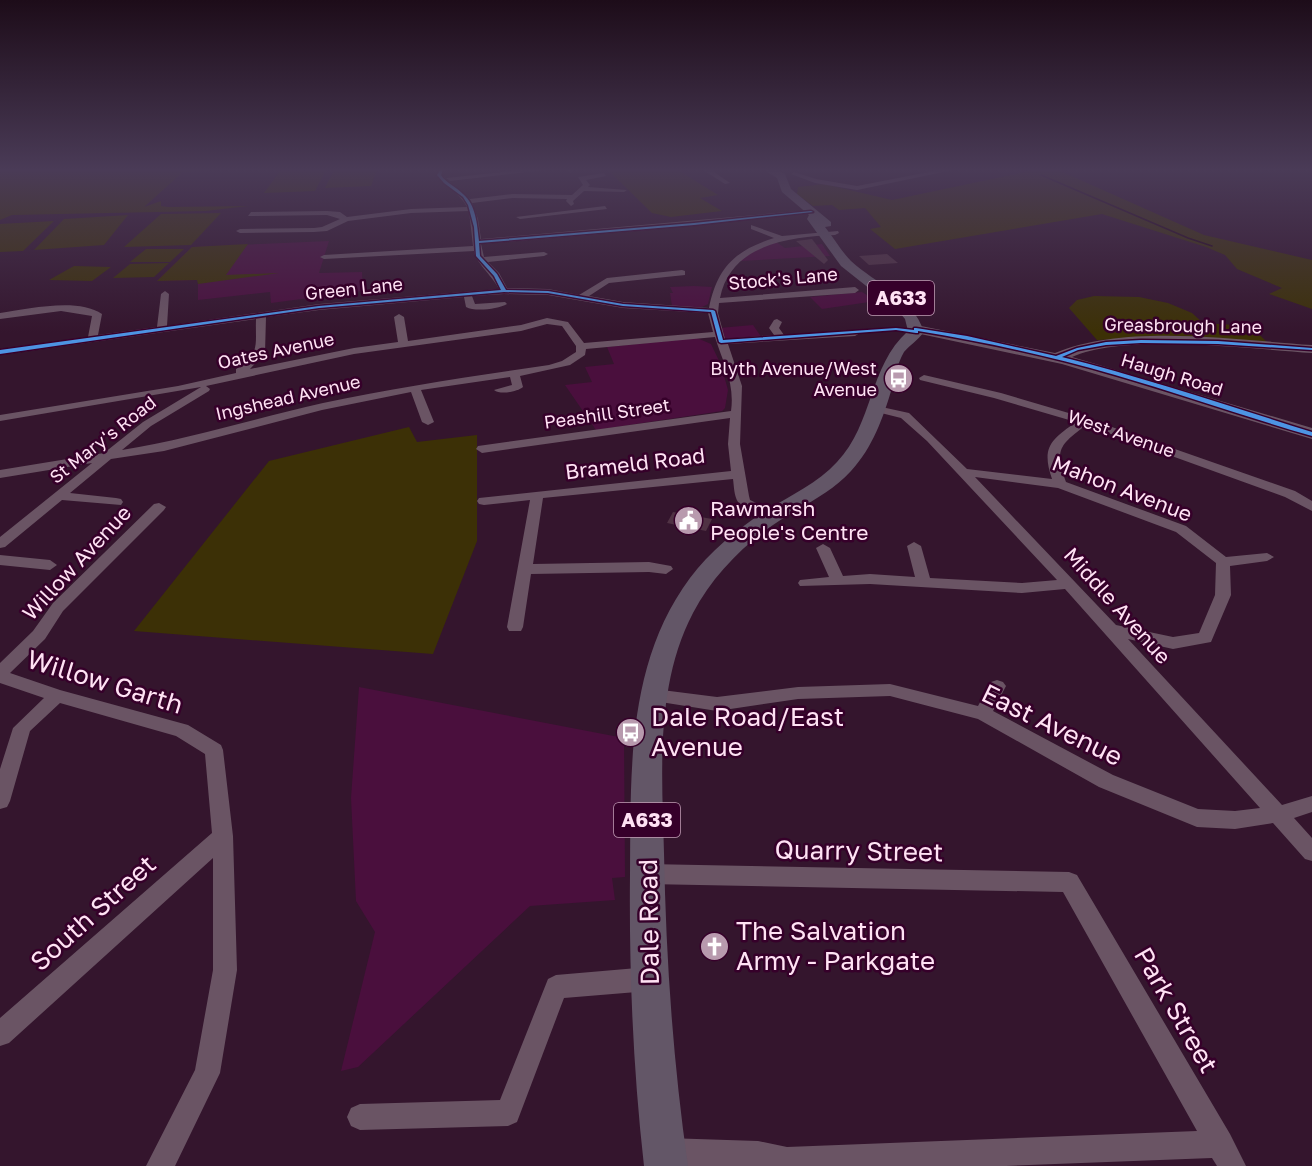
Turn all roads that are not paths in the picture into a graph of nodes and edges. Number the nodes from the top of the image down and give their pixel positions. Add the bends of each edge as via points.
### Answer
1 (334, 224) edge
2 (476, 224) edge
3 (718, 224) edge
4 (820, 224) edge
5 (754, 227) dead end
6 (240, 231) dead end
7 (830, 233) junction
8 (780, 238) junction
9 (478, 245) junction
10 (544, 254) dead end
11 (324, 257) dead end
12 (481, 260) junction
13 (682, 273) dead end
14 (855, 290) dead end
15 (504, 291) junction
16 (165, 294) dead end
17 (467, 294) junction
18 (582, 297) junction
19 (502, 304) dead end
20 (714, 306) junction
21 (261, 315) junction
22 (0, 316) edge
23 (399, 317) dead end
24 (777, 322) dead end
25 (162, 328) junction
26 (924, 330) junction
27 (855, 333) dead end
28 (93, 338) junction
29 (719, 338) junction
30 (781, 338) junction
31 (403, 343) junction
32 (1312, 349) edge
33 (581, 350) junction
34 (0, 352) edge
35 (1056, 358) junction
36 (514, 374) junction
37 (228, 377) junction
38 (924, 378) dead end
39 (415, 388) junction
40 (499, 390) dead end
41 (877, 409) junction
42 (736, 414) junction
43 (0, 418) edge
44 (1084, 421) junction
45 (428, 422) dead end
46 (1312, 434) edge
47 (482, 449) dead end
48 (106, 458) junction
49 (963, 472) junction
50 (0, 474) edge
51 (739, 475) junction
52 (1060, 483) junction
53 (59, 496) junction
54 (537, 496) junction
55 (484, 501) dead end
56 (116, 502) dead end
57 (159, 507) dead end
58 (1312, 507) edge
59 (772, 516) junction
60 (0, 544) edge
61 (914, 546) dead end
62 (823, 548) dead end
63 (1267, 557) dead end
64 (0, 560) edge
65 (1223, 562) junction
66 (50, 565) dead end
67 (526, 569) junction
68 (666, 569) dead end
69 (838, 581) junction
70 (924, 582) junction
71 (805, 583) dead end
72 (1069, 584) junction
73 (515, 627) dead end
74 (1107, 628) junction
75 (0, 675) edge
76 (997, 686) dead end
77 (654, 695) junction
78 (57, 696) junction
79 (983, 714) junction
80 (0, 801) edge
81 (1312, 804) edge
82 (1280, 814) junction
83 (223, 836) junction
84 (1312, 852) edge
85 (647, 874) junction
86 (1070, 882) joint
87 (649, 979) junction
88 (0, 1034) edge
89 (360, 1117) dead end
90 (1226, 1155) edge
91 (665, 1159) edge
92 (160, 1166) edge

1 - 6 street via 314,230
2 - 9 street
3 - 9 street
4 - 7 main road, A633
5 - 8 street
7 - 8 street
7 - 26 main road, A633 via 853,263 922,315 931,326
8 - 20 street via 730,264 721,278
9 - 11 street
9 - 12 street
10 - 12 street
12 - 15 street via 496,275
13 - 18 street via 612,280
14 - 20 street, Stock's Lane
15 - 17 street, Green Lane
15 - 18 street, Green Lane
16 - 25 street
17 - 19 street via 471,307
17 - 21 street, Green Lane
18 - 20 street, Green Lane via 623,305
20 - 29 street
21 - 25 street, Green Lane
21 - 37 street, St Mary's Road via 260,353 251,364
22 - 28 street via 64,305 97,314
23 - 31 street
24 - 30 street via 774,328
25 - 28 street, Green Lane
26 - 35 street, Haugh Road
26 - 41 main road, A633 via 894,356
27 - 30 street
28 - 34 street, Green Lane
29 - 30 street
29 - 33 street
29 - 42 street via 732,364 737,386
31 - 33 street, Oates Avenue via 547,321 568,327
31 - 37 street, Oates Avenue
32 - 35 street, Greasbrough Lane via 1189,342 1101,344 1066,351
33 - 36 street, Ingshead Avenue via 566,363
35 - 46 street, Haugh Road via 1125,375
36 - 39 street, Ingshead Avenue
36 - 40 street via 518,387
37 - 43 street, Oates Avenue via 121,400
37 - 48 street, St Mary's Road via 147,424
38 - 44 street, West Avenue
39 - 45 street
39 - 48 street, Ingshead Avenue
41 - 49 street, Middle Avenue via 905,414
41 - 59 main road, A633 via 844,467
42 - 47 street, Peashill Street
42 - 51 street via 733,435
44 - 52 street via 1059,441 1052,461
44 - 58 street, West Avenue via 1290,494
48 - 50 street, Ingshead Avenue
48 - 53 street, St Mary's Road
49 - 52 street, Mahon Avenue
49 - 72 street, Middle Avenue
51 - 54 street, Brameld Road
51 - 59 street via 743,499
52 - 65 street, Mahon Avenue via 1181,529
53 - 56 street
53 - 60 street, St Mary's Road
54 - 55 street, Brameld Road
54 - 67 street, Brameld Road
57 - 75 street, Willow Avenue via 58,607 39,635
59 - 77 main road, Dale Road / A633 via 722,556 687,600
61 - 70 street
62 - 69 street
63 - 65 street
64 - 66 street
65 - 74 street via 1223,595 1205,638 1173,643
67 - 68 street
67 - 73 street, Brameld Road
69 - 70 street
69 - 71 street
70 - 72 street via 1022,588
72 - 74 street, Middle Avenue
74 - 82 street, Middle Avenue
75 - 78 street, Willow Garth
76 - 79 street
77 - 79 street, East Avenue via 717,704 798,693 890,690
77 - 85 main road, Dale Road / A633 via 647,738
78 - 80 street via 22,728
78 - 83 street, Willow Garth via 182,730 213,750
79 - 82 street, East Avenue via 1106,781 1197,818 1235,820
81 - 82 street
82 - 84 street, Middle Avenue
83 - 88 street, South Street
83 - 92 street via 225,970 207,1073
85 - 86 street, Quarry Street
85 - 87 main road, Dale Road / A633
86 - 90 street, Park Street
87 - 89 street via 556,987 508,1113
87 - 91 main road, Dale Road / A633
90 - 91 street via 787,1161 758,1155

